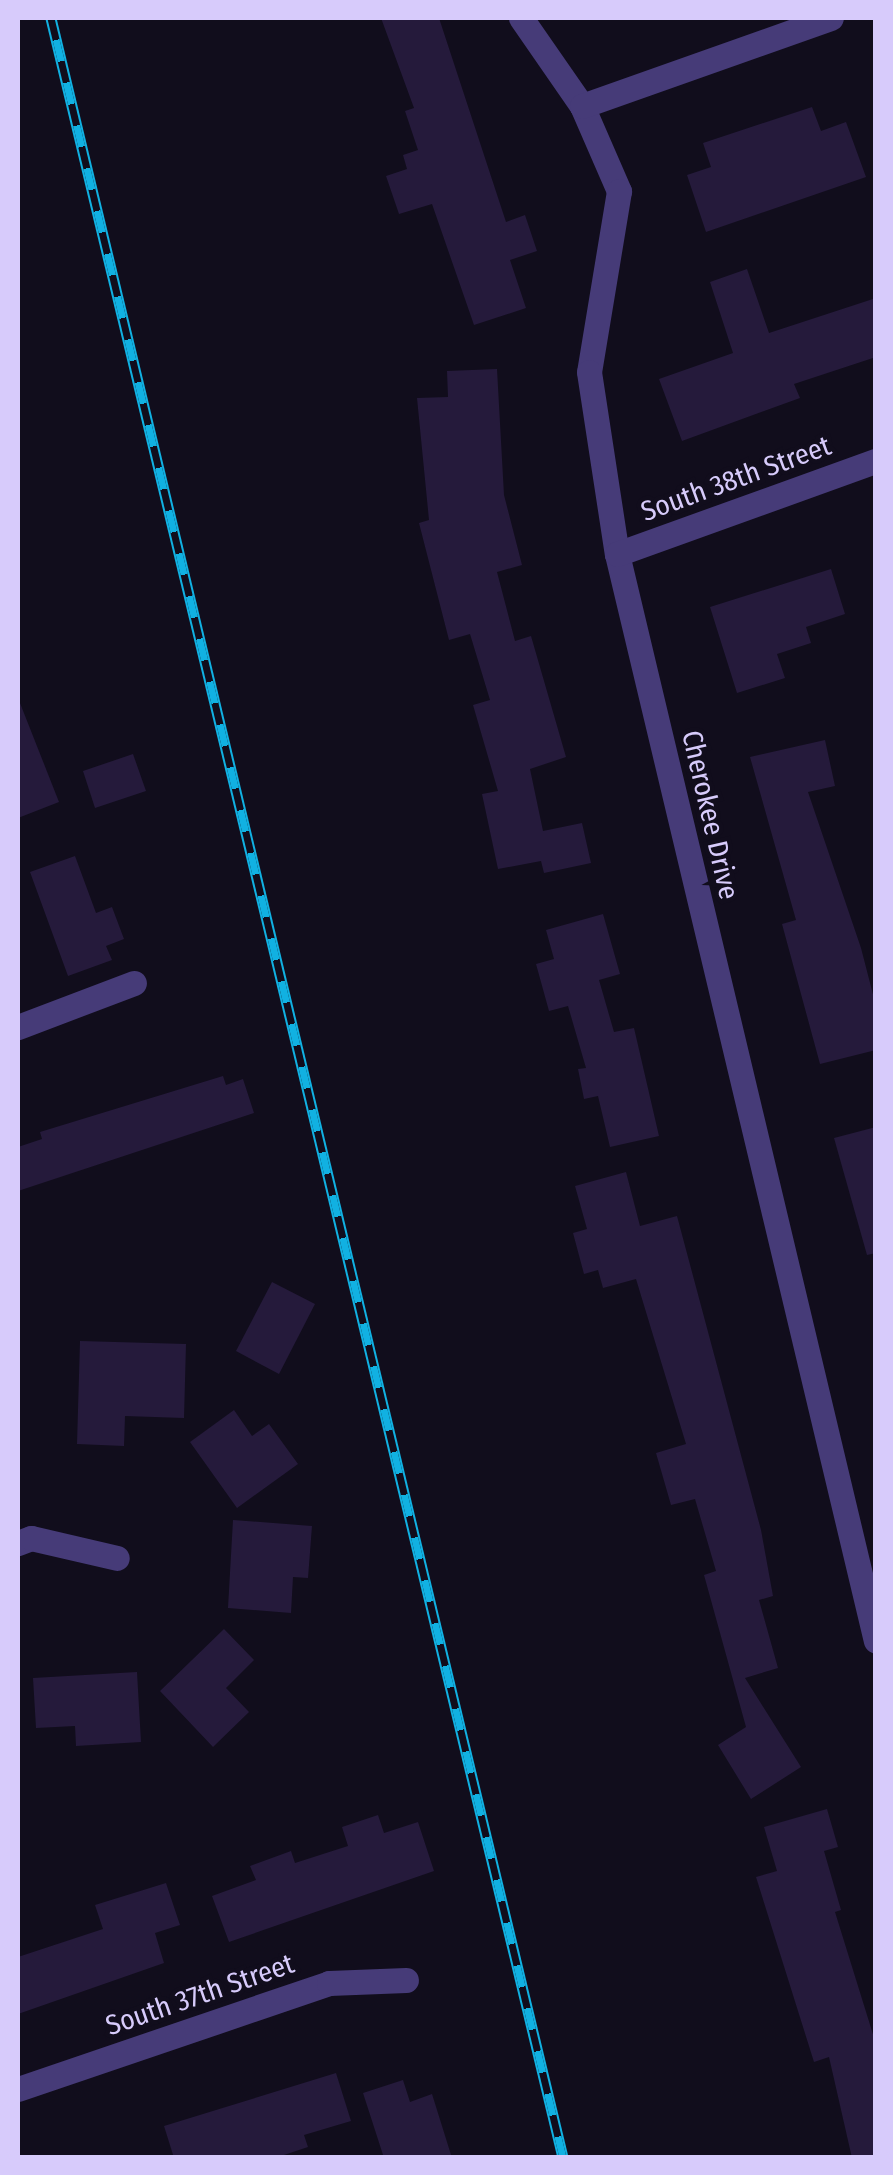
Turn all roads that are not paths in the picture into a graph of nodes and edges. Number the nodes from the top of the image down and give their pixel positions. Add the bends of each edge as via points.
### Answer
1 (522, 18) edge
2 (831, 18) edge
3 (582, 106) junction
4 (876, 461) edge
5 (617, 554) junction
6 (134, 984) dead end
7 (18, 1026) edge
8 (18, 1543) edge
9 (117, 1558) dead end
10 (876, 1642) edge
11 (406, 1980) dead end
12 (18, 2090) edge

1 - 3 street, Cherokee Drive
2 - 3 street
3 - 5 street, Cherokee Drive via 619,191 589,372
4 - 5 street, South 38th Street
5 - 10 street, Cherokee Drive
6 - 7 street
8 - 9 street via 31,1538
11 - 12 street, South 37th Street via 329,1983

